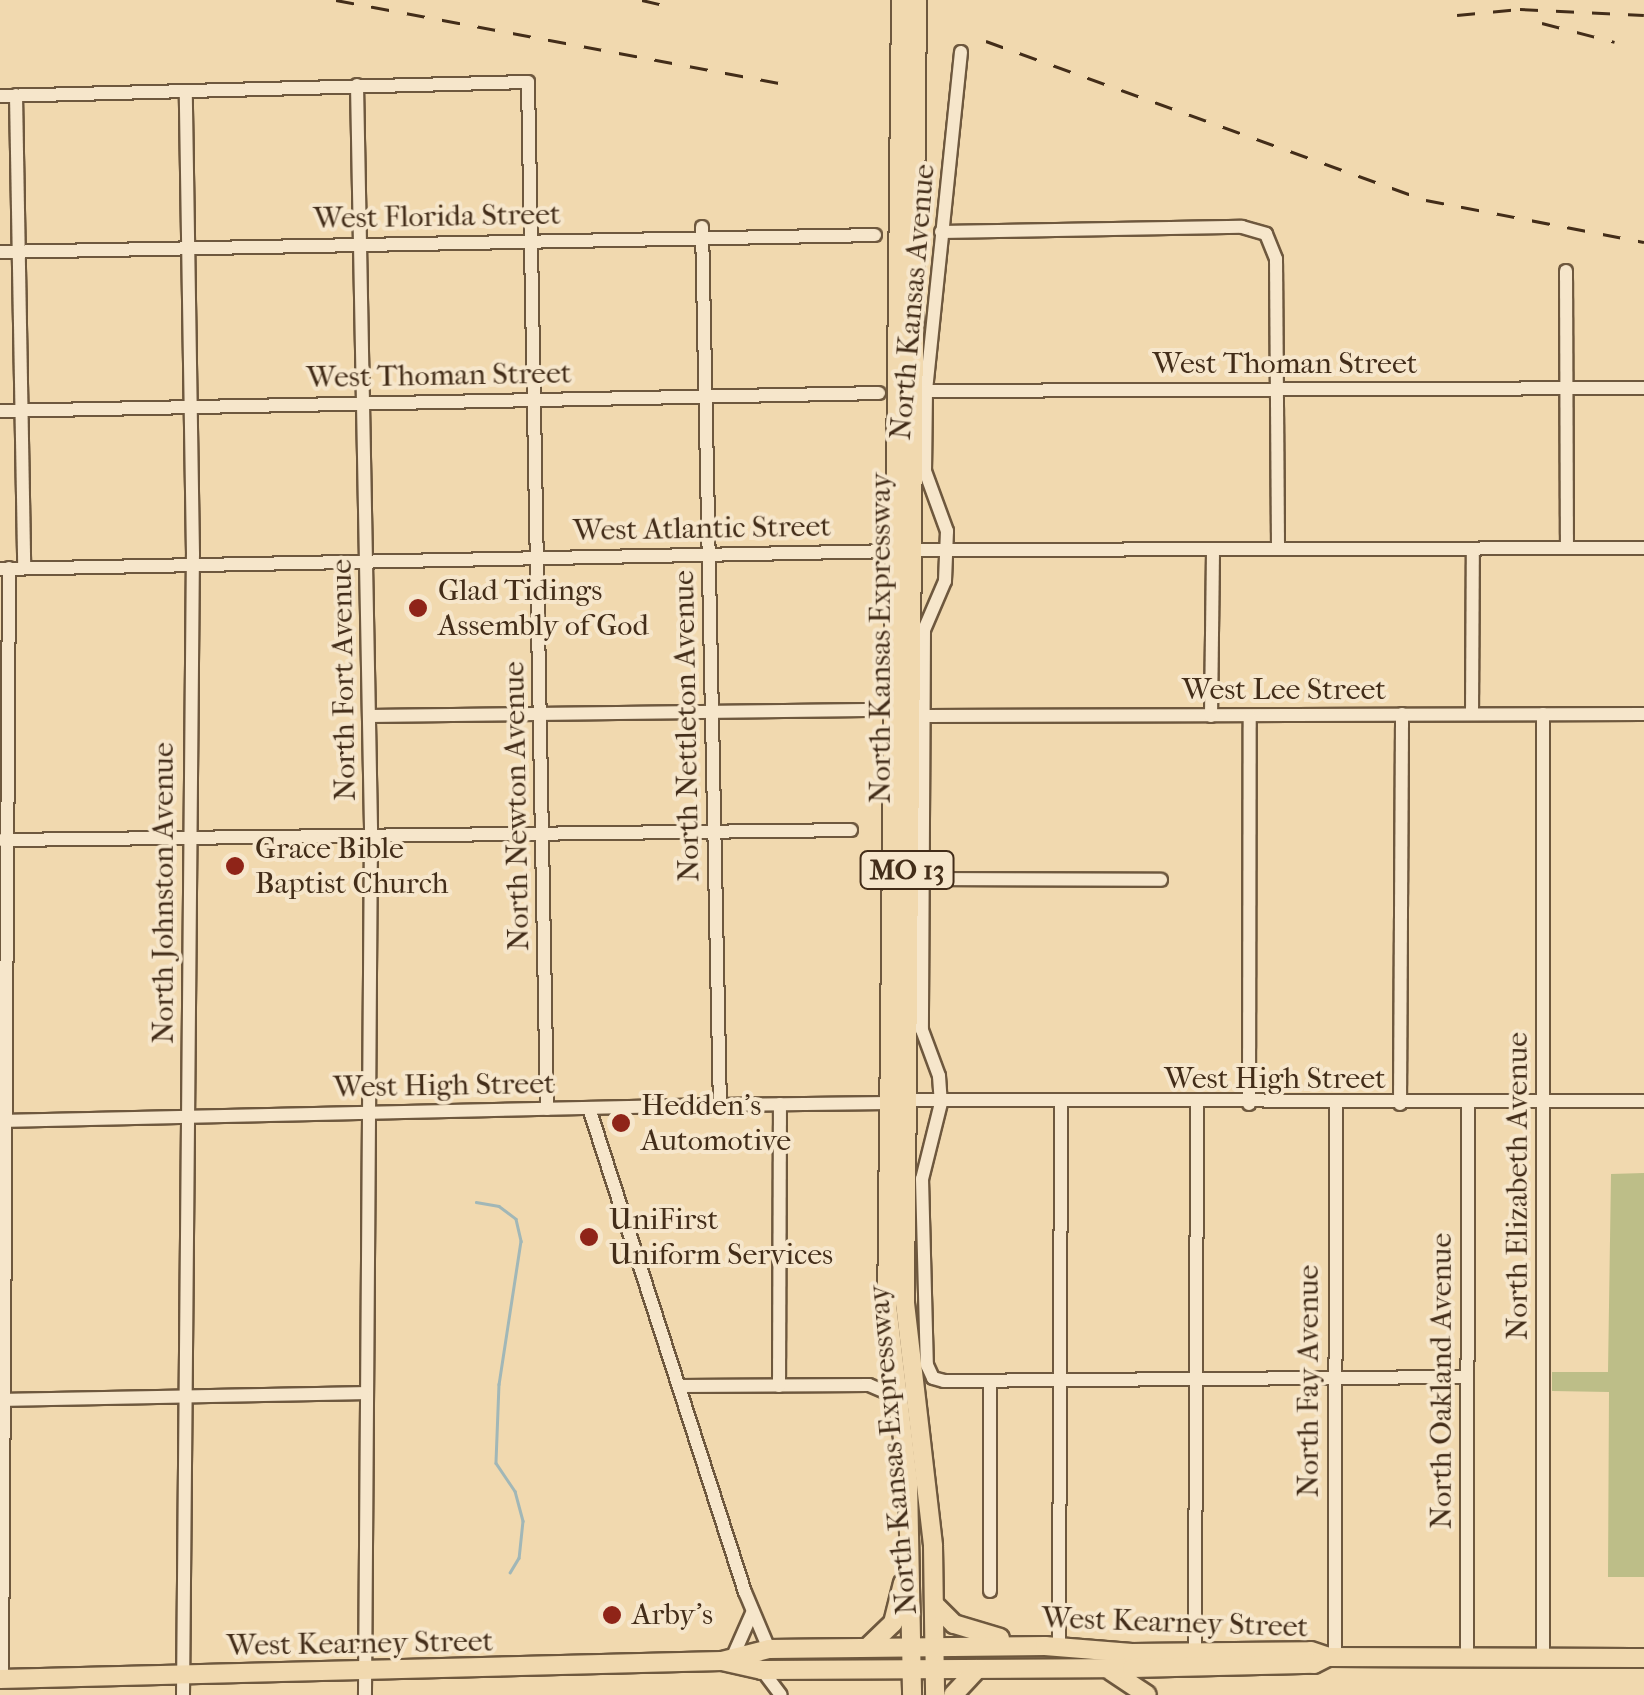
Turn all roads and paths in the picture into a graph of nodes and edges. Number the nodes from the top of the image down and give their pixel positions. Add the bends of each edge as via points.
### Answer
1 (901, 0) edge
2 (917, 0) edge
3 (962, 52) dead end
4 (357, 85) junction
5 (186, 91) junction
6 (908, 92) junction
7 (16, 95) junction
8 (0, 96) edge
9 (941, 232) junction
10 (702, 233) junction
11 (876, 235) dead end
12 (530, 239) junction
13 (360, 244) junction
14 (190, 248) junction
15 (0, 252) edge
16 (20, 252) junction
17 (1566, 271) dead end
18 (1567, 388) junction
19 (1644, 388) edge
20 (1277, 389) junction
21 (926, 390) junction
22 (880, 392) dead end
23 (705, 396) junction
24 (535, 398) junction
25 (364, 404) junction
26 (192, 406) junction
27 (0, 410) edge
28 (22, 410) junction
29 (1473, 548) junction
30 (1567, 548) junction
31 (1644, 548) edge
32 (1278, 549) junction
33 (947, 550) junction
34 (1213, 550) junction
35 (900, 551) junction
36 (709, 554) junction
37 (538, 556) junction
38 (368, 561) junction
39 (192, 564) junction
40 (11, 568) edge
41 (867, 710) dead end
42 (711, 713) junction
43 (1402, 714) junction
44 (1472, 714) junction
45 (1543, 714) junction
46 (1644, 714) edge
47 (540, 715) junction
48 (370, 716) junction
49 (924, 716) junction
50 (1212, 716) junction
51 (1250, 716) junction
52 (851, 830) dead end
53 (713, 831) junction
54 (371, 832) junction
55 (542, 832) junction
56 (190, 836) junction
57 (4, 840) edge
58 (924, 879) junction
59 (1161, 880) dead end
60 (1644, 1101) edge
61 (898, 1103) junction
62 (940, 1103) junction
63 (1061, 1103) junction
64 (1468, 1103) junction
65 (1544, 1103) junction
66 (780, 1104) junction
67 (1197, 1104) junction
68 (1249, 1104) junction
69 (1336, 1104) junction
70 (1400, 1104) junction
71 (720, 1105) junction
72 (547, 1108) junction
73 (589, 1108) junction
74 (368, 1112) junction
75 (188, 1117) junction
76 (3, 1121) edge
77 (894, 1366) junction
78 (1334, 1378) junction
79 (1466, 1378) junction
80 (1196, 1380) junction
81 (990, 1381) junction
82 (1061, 1381) junction
83 (680, 1386) junction
84 (779, 1386) junction
85 (868, 1386) junction
86 (364, 1392) junction
87 (186, 1396) junction
88 (899, 1398) junction
89 (2, 1400) edge
90 (908, 1482) junction
91 (990, 1591) dead end
92 (935, 1606) junction
93 (752, 1610) junction
94 (912, 1646) junction
95 (1052, 1646) junction
96 (868, 1647) junction
97 (935, 1647) junction
98 (769, 1649) junction
99 (1195, 1652) junction
100 (728, 1657) junction
101 (1332, 1657) junction
102 (1467, 1658) junction
103 (1543, 1658) junction
104 (1644, 1658) edge
105 (1149, 1660) junction
106 (1101, 1668) junction
107 (912, 1669) junction
108 (935, 1669) junction
109 (978, 1669) junction
110 (762, 1670) junction
111 (804, 1670) junction
112 (363, 1672) junction
113 (183, 1676) junction
114 (1, 1680) edge
115 (183, 1695) edge
116 (365, 1695) edge
117 (784, 1695) edge
118 (912, 1695) edge
119 (935, 1695) edge
120 (954, 1695) edge
121 (1150, 1695) edge

1 - 6 main road, North Kansas Expressway / MO 13
2 - 6 main road, North Kansas Expressway / MO 13
3 - 9 street, North Kansas Avenue
4 - 5 street
4 - 12 street, North Newton Avenue via 528,82
4 - 13 street, North Fort Avenue
5 - 7 street
5 - 14 street, North Johnston Avenue
6 - 35 main road, North Kansas Expressway / MO 13
7 - 8 street
7 - 16 street
9 - 20 street via 1242,227 1266,234 1276,259
9 - 21 street, North Kansas Avenue
10 - 11 street, West Florida Street
10 - 12 street, West Florida Street
10 - 23 street, North Nettleton Avenue
12 - 13 street, West Florida Street
12 - 24 street, North Newton Avenue
13 - 14 street, West Florida Street
13 - 25 street, North Fort Avenue
14 - 16 street, West Florida Street
14 - 26 street, North Johnston Avenue
15 - 16 street, West Florida Street
16 - 28 street
17 - 18 street
18 - 19 street, West Thoman Street
18 - 20 street, West Thoman Street
18 - 30 street
20 - 21 street, West Thoman Street
20 - 32 street
21 - 33 street, North Kansas Avenue via 924,471 944,512
22 - 23 street, West Thoman Street
23 - 24 street, West Thoman Street
23 - 36 street, North Nettleton Avenue
24 - 25 street, West Thoman Street
24 - 37 street, North Newton Avenue
25 - 26 street, West Thoman Street
25 - 38 street, North Fort Avenue
26 - 28 street, West Thoman Street
26 - 39 street, North Johnston Avenue
27 - 28 street, West Thoman Street
28 - 40 street
29 - 30 street, West Atlantic Street
29 - 32 street, West Atlantic Street
29 - 44 street
30 - 31 street, West Atlantic Street
32 - 34 street, West Atlantic Street
33 - 34 street, West Atlantic Street
33 - 35 street, West Atlantic Street
33 - 49 street, North Kansas Avenue via 945,582 924,630
34 - 50 street
35 - 36 street, West Atlantic Street
35 - 61 main road, North Kansas Expressway / MO 13
35 - 61 main road, North Kansas Expressway / MO 13 via 889,1030
36 - 37 street, West Atlantic Street
36 - 42 street, North Nettleton Avenue
37 - 38 street, West Atlantic Street
37 - 47 street, North Newton Avenue
38 - 39 street, West Atlantic Street
38 - 48 street, North Fort Avenue
39 - 40 street, West Atlantic Street
39 - 56 street, North Johnston Avenue
40 - 57 street
41 - 42 street
42 - 47 street
42 - 53 street, North Nettleton Avenue
43 - 44 street, West Lee Street
43 - 51 street, West Lee Street
43 - 70 street
44 - 45 street, West Lee Street
45 - 46 street, West Lee Street
45 - 65 street, North Elizabeth Avenue
47 - 48 street
47 - 55 street, North Newton Avenue
48 - 54 street, North Fort Avenue
49 - 50 street, West Lee Street
49 - 58 street, North Kansas Avenue
50 - 51 street, West Lee Street
51 - 68 street
52 - 53 street
53 - 55 street
53 - 71 street, North Nettleton Avenue
54 - 55 street
54 - 56 street
54 - 74 street, North Fort Avenue
55 - 72 street, North Newton Avenue
56 - 57 street
56 - 75 street, North Johnston Avenue
57 - 76 street
58 - 59 street
58 - 62 street, North Kansas Avenue via 922,1030 939,1076
60 - 65 street, West High Street
61 - 62 street, West High Street
61 - 66 street, West High Street
61 - 77 main road, North Kansas Expressway / MO 13 via 887,1305
61 - 92 main road, North Kansas Expressway / MO 13 via 906,1177 905,1303
62 - 63 street, West High Street
62 - 81 street, North Kansas Avenue via 922,1179 922,1294 932,1378
63 - 67 street, West High Street
63 - 82 street
64 - 65 street, West High Street
64 - 70 street, West High Street
64 - 79 street, North Oakland Avenue
65 - 103 street, North Elizabeth Avenue
66 - 71 street, West High Street
66 - 84 street
67 - 68 street, West High Street
67 - 80 street
68 - 69 street, West High Street
69 - 70 street, West High Street
69 - 78 street, North Fay Avenue
71 - 73 street, West High Street
72 - 73 street, West High Street
72 - 74 street, West High Street
73 - 83 street
74 - 75 street, West High Street
74 - 86 street, North Fort Avenue
75 - 76 street, West High Street
75 - 87 street, North Johnston Avenue
76 - 89 street
77 - 85 street
77 - 88 main road, North Kansas Expressway / MO 13
78 - 79 street
78 - 80 street
78 - 101 street, North Fay Avenue
79 - 102 street, North Oakland Avenue
80 - 82 street
80 - 99 street
81 - 82 street
81 - 91 street
82 - 95 street
83 - 84 street
83 - 93 street
84 - 85 street
85 - 88 street
86 - 87 street
86 - 112 street, North Fort Avenue
87 - 89 street
87 - 113 street, North Johnston Avenue
88 - 90 main road, North Kansas Expressway / MO 13
89 - 114 street
90 - 94 main road, North Kansas Expressway / MO 13
90 - 96 main road via 902,1598 888,1633
92 - 95 main road via 975,1633
92 - 97 main road, North Kansas Expressway / MO 13
93 - 98 street
93 - 100 street
94 - 96 main road, West Kearney Street
94 - 97 main road, West Kearney Street
94 - 107 main road, North Kansas Expressway / MO 13
95 - 97 main road, West Kearney Street
95 - 105 main road, West Kearney Street
96 - 98 main road, West Kearney Street
97 - 108 main road, North Kansas Expressway / MO 13
98 - 100 main road, West Kearney Street
99 - 101 main road, West Kearney Street via 1311,1651
99 - 105 main road, West Kearney Street
100 - 110 main road, West Kearney Street
100 - 112 main road, West Kearney Street
101 - 102 main road, West Kearney Street
101 - 105 main road, West Kearney Street via 1314,1664
102 - 103 main road, West Kearney Street
103 - 104 main road, West Kearney Street
105 - 106 main road, West Kearney Street
105 - 121 street
106 - 109 main road, West Kearney Street
106 - 121 main road
107 - 108 main road, West Kearney Street
107 - 111 main road, West Kearney Street
107 - 118 main road, North Kansas Expressway / MO 13
108 - 109 main road, West Kearney Street
108 - 119 main road, North Kansas Expressway / MO 13
109 - 120 main road
110 - 111 main road, West Kearney Street
110 - 117 street
111 - 117 street
112 - 113 main road, West Kearney Street
112 - 116 street, North Fort Avenue
113 - 114 main road, West Kearney Street
113 - 115 street, North Johnston Avenue

